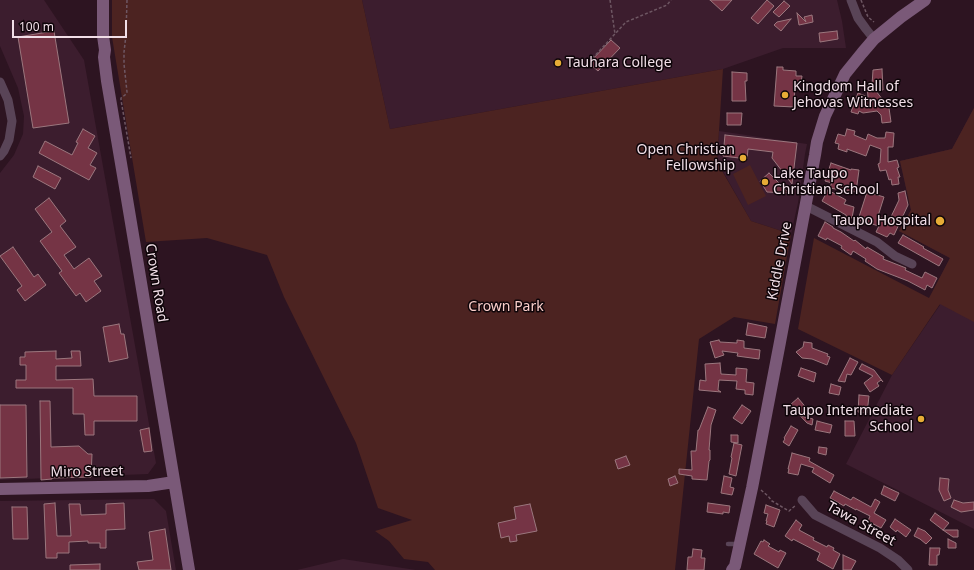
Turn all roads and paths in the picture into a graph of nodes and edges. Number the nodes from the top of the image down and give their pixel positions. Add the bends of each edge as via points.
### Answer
1 (103, 0) edge
2 (128, 0) edge
3 (610, 0) edge
4 (671, 0) edge
5 (851, 0) edge
6 (861, 0) edge
7 (925, 0) edge
8 (874, 22) dead end
9 (615, 34) junction
10 (874, 39) junction
11 (589, 62) dead end
12 (0, 82) edge
13 (0, 156) edge
14 (131, 159) dead end
15 (806, 206) junction
16 (912, 264) dead end
17 (174, 482) junction
18 (752, 488) junction
19 (0, 489) edge
20 (802, 500) joint
21 (734, 569) edge
22 (188, 570) edge
23 (908, 570) edge

1 - 17 street, Crown Road via 107,81
2 - 14 path via 124,52 127,92 121,100
3 - 9 path
4 - 9 path via 667,5 626,22
5 - 10 street via 855,14
6 - 8 path via 868,16
7 - 10 street, Kiddle Drive
9 - 11 path
10 - 15 street, Kiddle Drive via 845,74 825,116 817,142
12 - 13 street via 8,100 12,122 9,140
15 - 16 street via 877,242 895,256
15 - 18 street, Kiddle Drive
17 - 19 street, Miro Street via 148,486
17 - 22 street, Crown Road
18 - 20 path via 761,490 772,501 789,511
18 - 21 street, Kiddle Drive via 734,544
20 - 23 street, Tawa Street via 815,515 880,548

